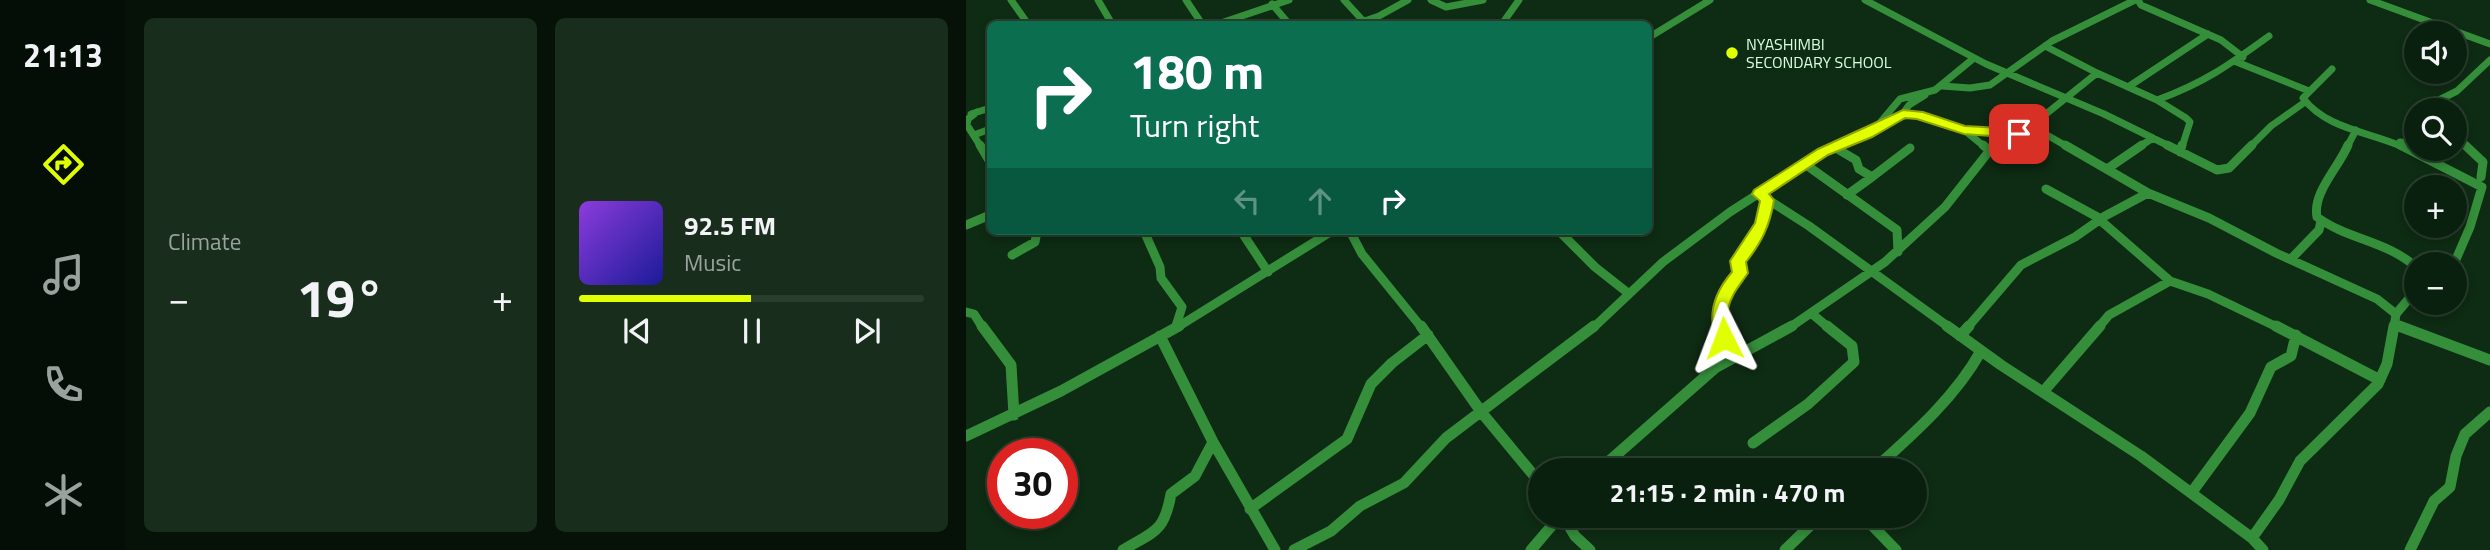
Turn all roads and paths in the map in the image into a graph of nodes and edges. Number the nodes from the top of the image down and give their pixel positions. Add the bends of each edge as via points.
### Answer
1 (1011, 0) edge
2 (1098, 0) edge
3 (1186, 0) edge
4 (1289, 0) edge
5 (1344, 0) edge
6 (1408, 0) edge
7 (1432, 0) edge
8 (1483, 0) edge
9 (1519, 0) edge
10 (1710, 0) edge
11 (1865, 0) edge
12 (2136, 0) edge
13 (2370, 0) edge
14 (1274, 3) edge
15 (1026, 21) edge
16 (1110, 21) edge
17 (1200, 21) edge
18 (1226, 21) edge
19 (1287, 21) edge
20 (1360, 21) edge
21 (1368, 21) edge
22 (1502, 21) edge
23 (2208, 34) junction
24 (1652, 35) edge
25 (2269, 36) dead end
26 (2490, 44) edge
27 (2045, 46) junction
28 (2243, 57) junction
29 (1974, 58) junction
30 (2490, 60) edge
31 (2234, 61) junction
32 (2332, 69) dead end
33 (2004, 72) junction
34 (2097, 73) junction
35 (1942, 86) junction
36 (2129, 87) junction
37 (2309, 91) junction
38 (1930, 92) junction
39 (2067, 98) junction
40 (2443, 98) edge
41 (2157, 100) junction
42 (2305, 102) junction
43 (987, 109) edge
44 (977, 112) junction
45 (966, 115) edge
46 (1902, 115) junction
47 (1881, 125) junction
48 (2031, 126) junction
49 (1964, 130) junction
50 (2356, 130) junction
51 (987, 131) edge
52 (2015, 134) junction
53 (975, 137) junction
54 (2152, 138) junction
55 (2382, 138) junction
56 (2404, 142) edge
57 (972, 146) edge
58 (1834, 147) junction
59 (1910, 148) dead end
60 (2467, 149) edge
61 (1989, 150) junction
62 (2180, 152) junction
63 (987, 159) edge
64 (1805, 164) junction
65 (2107, 169) junction
66 (1872, 177) junction
67 (2480, 177) dead end
68 (2046, 189) dead end
69 (2148, 193) junction
70 (1847, 195) junction
71 (1763, 197) junction
72 (987, 216) edge
73 (2101, 220) junction
74 (2321, 221) junction
75 (966, 225) edge
76 (1036, 235) edge
77 (1146, 235) edge
78 (1244, 235) edge
79 (1326, 235) edge
80 (1352, 235) edge
81 (1563, 235) edge
82 (1898, 252) junction
83 (2459, 252) edge
84 (1012, 254) dead end
85 (2404, 257) edge
86 (2291, 260) junction
87 (1268, 272) junction
88 (1870, 273) junction
89 (2170, 281) junction
90 (1628, 293) junction
91 (2404, 307) edge
92 (966, 312) edge
93 (1811, 313) junction
94 (2395, 319) junction
95 (1176, 327) junction
96 (1428, 335) junction
97 (2296, 335) junction
98 (1160, 336) junction
99 (1960, 336) junction
100 (1981, 351) junction
101 (2490, 360) edge
102 (1702, 378) junction
103 (2380, 380) junction
104 (2043, 392) junction
105 (1482, 413) junction
106 (2489, 414) edge
107 (1014, 415) junction
108 (966, 436) edge
109 (1213, 442) junction
110 (1753, 443) dead end
111 (1613, 458) edge
112 (1886, 458) edge
113 (1528, 469) edge
114 (2192, 492) junction
115 (1250, 509) junction
116 (1551, 528) edge
117 (1570, 528) edge
118 (1808, 528) edge
119 (1875, 528) edge
120 (2252, 538) junction
121 (1123, 550) edge
122 (1275, 550) edge
123 (1294, 550) edge
124 (1531, 550) edge
125 (1590, 550) edge
126 (1785, 550) edge
127 (1896, 550) edge
128 (2263, 550) edge
129 (2410, 550) edge

1 - 15 street
2 - 16 street
3 - 17 street
4 - 14 street
5 - 20 street
6 - 21 street
7 - 8 street via 1446,7
9 - 22 street
10 - 24 street
11 - 29 street
12 - 23 street
12 - 27 street
13 - 26 street
14 - 18 street
14 - 19 street
23 - 28 street
23 - 36 street
25 - 28 street
27 - 33 street
27 - 34 street
28 - 31 street
29 - 33 street
29 - 35 street
30 - 40 street
31 - 37 street
31 - 41 street via 2195,86
32 - 37 street
33 - 35 street via 1985,87
33 - 39 street
34 - 36 street
34 - 39 street
35 - 38 street
36 - 41 street
37 - 42 street
38 - 46 street
38 - 47 street via 1900,99
39 - 48 street
39 - 54 street
41 - 62 street via 2190,122
42 - 50 street
42 - 62 street via 2271,126 2225,170
43 - 44 street
44 - 45 street
44 - 53 street via 966,122
46 - 47 street
46 - 49 street via 1918,115
47 - 58 street
48 - 52 street
48 - 65 street
49 - 52 street
49 - 61 street
50 - 55 street
50 - 74 street via 2316,204
51 - 53 street
52 - 61 street
53 - 57 street
54 - 62 street
54 - 65 street
55 - 56 street
55 - 83 street via 2482,187
57 - 63 street
58 - 64 street
58 - 66 street
59 - 66 street
60 - 67 street via 2483,162
61 - 82 street via 1945,207
64 - 70 street
64 - 71 street
65 - 69 street
66 - 70 street
68 - 73 street
69 - 73 street
69 - 86 street
70 - 82 street via 1897,230
71 - 88 street
71 - 90 street via 1663,262
71 - 102 street via 1762,223 1738,261 1740,273 1727,289 1719,311 1724,338
72 - 75 street
73 - 89 street
73 - 99 street via 2021,265
74 - 85 street
74 - 86 street via 2319,230
76 - 84 street via 1035,242
77 - 95 street via 1161,278 1182,307
78 - 87 street
79 - 87 street
80 - 96 street via 1362,254
81 - 90 street
82 - 88 street
86 - 94 street via 2377,299
87 - 95 street
88 - 93 street
88 - 99 street
89 - 97 street via 2208,293
89 - 104 street via 2109,315
90 - 105 street via 1596,325
91 - 94 street
92 - 107 street via 975,314 1012,365
93 - 102 street
93 - 110 street via 1852,346 1854,362 1808,404
94 - 101 street
94 - 103 street
95 - 98 street
96 - 105 street
96 - 115 street via 1371,384 1347,439
97 - 103 street
97 - 114 street via 2291,356 2267,371 2250,413
98 - 107 street
98 - 109 street
99 - 100 street
100 - 104 street
100 - 112 street via 1970,371
102 - 111 street
103 - 120 street via 2300,461
104 - 114 street
105 - 113 street
105 - 123 street via 1433,449 1404,483
106 - 129 street via 2465,433 2450,487 2434,501
107 - 108 street
109 - 115 street
109 - 121 street via 1195,476 1171,494 1161,527
114 - 120 street
115 - 122 street
116 - 124 street
117 - 125 street
118 - 126 street
119 - 127 street
120 - 128 street

